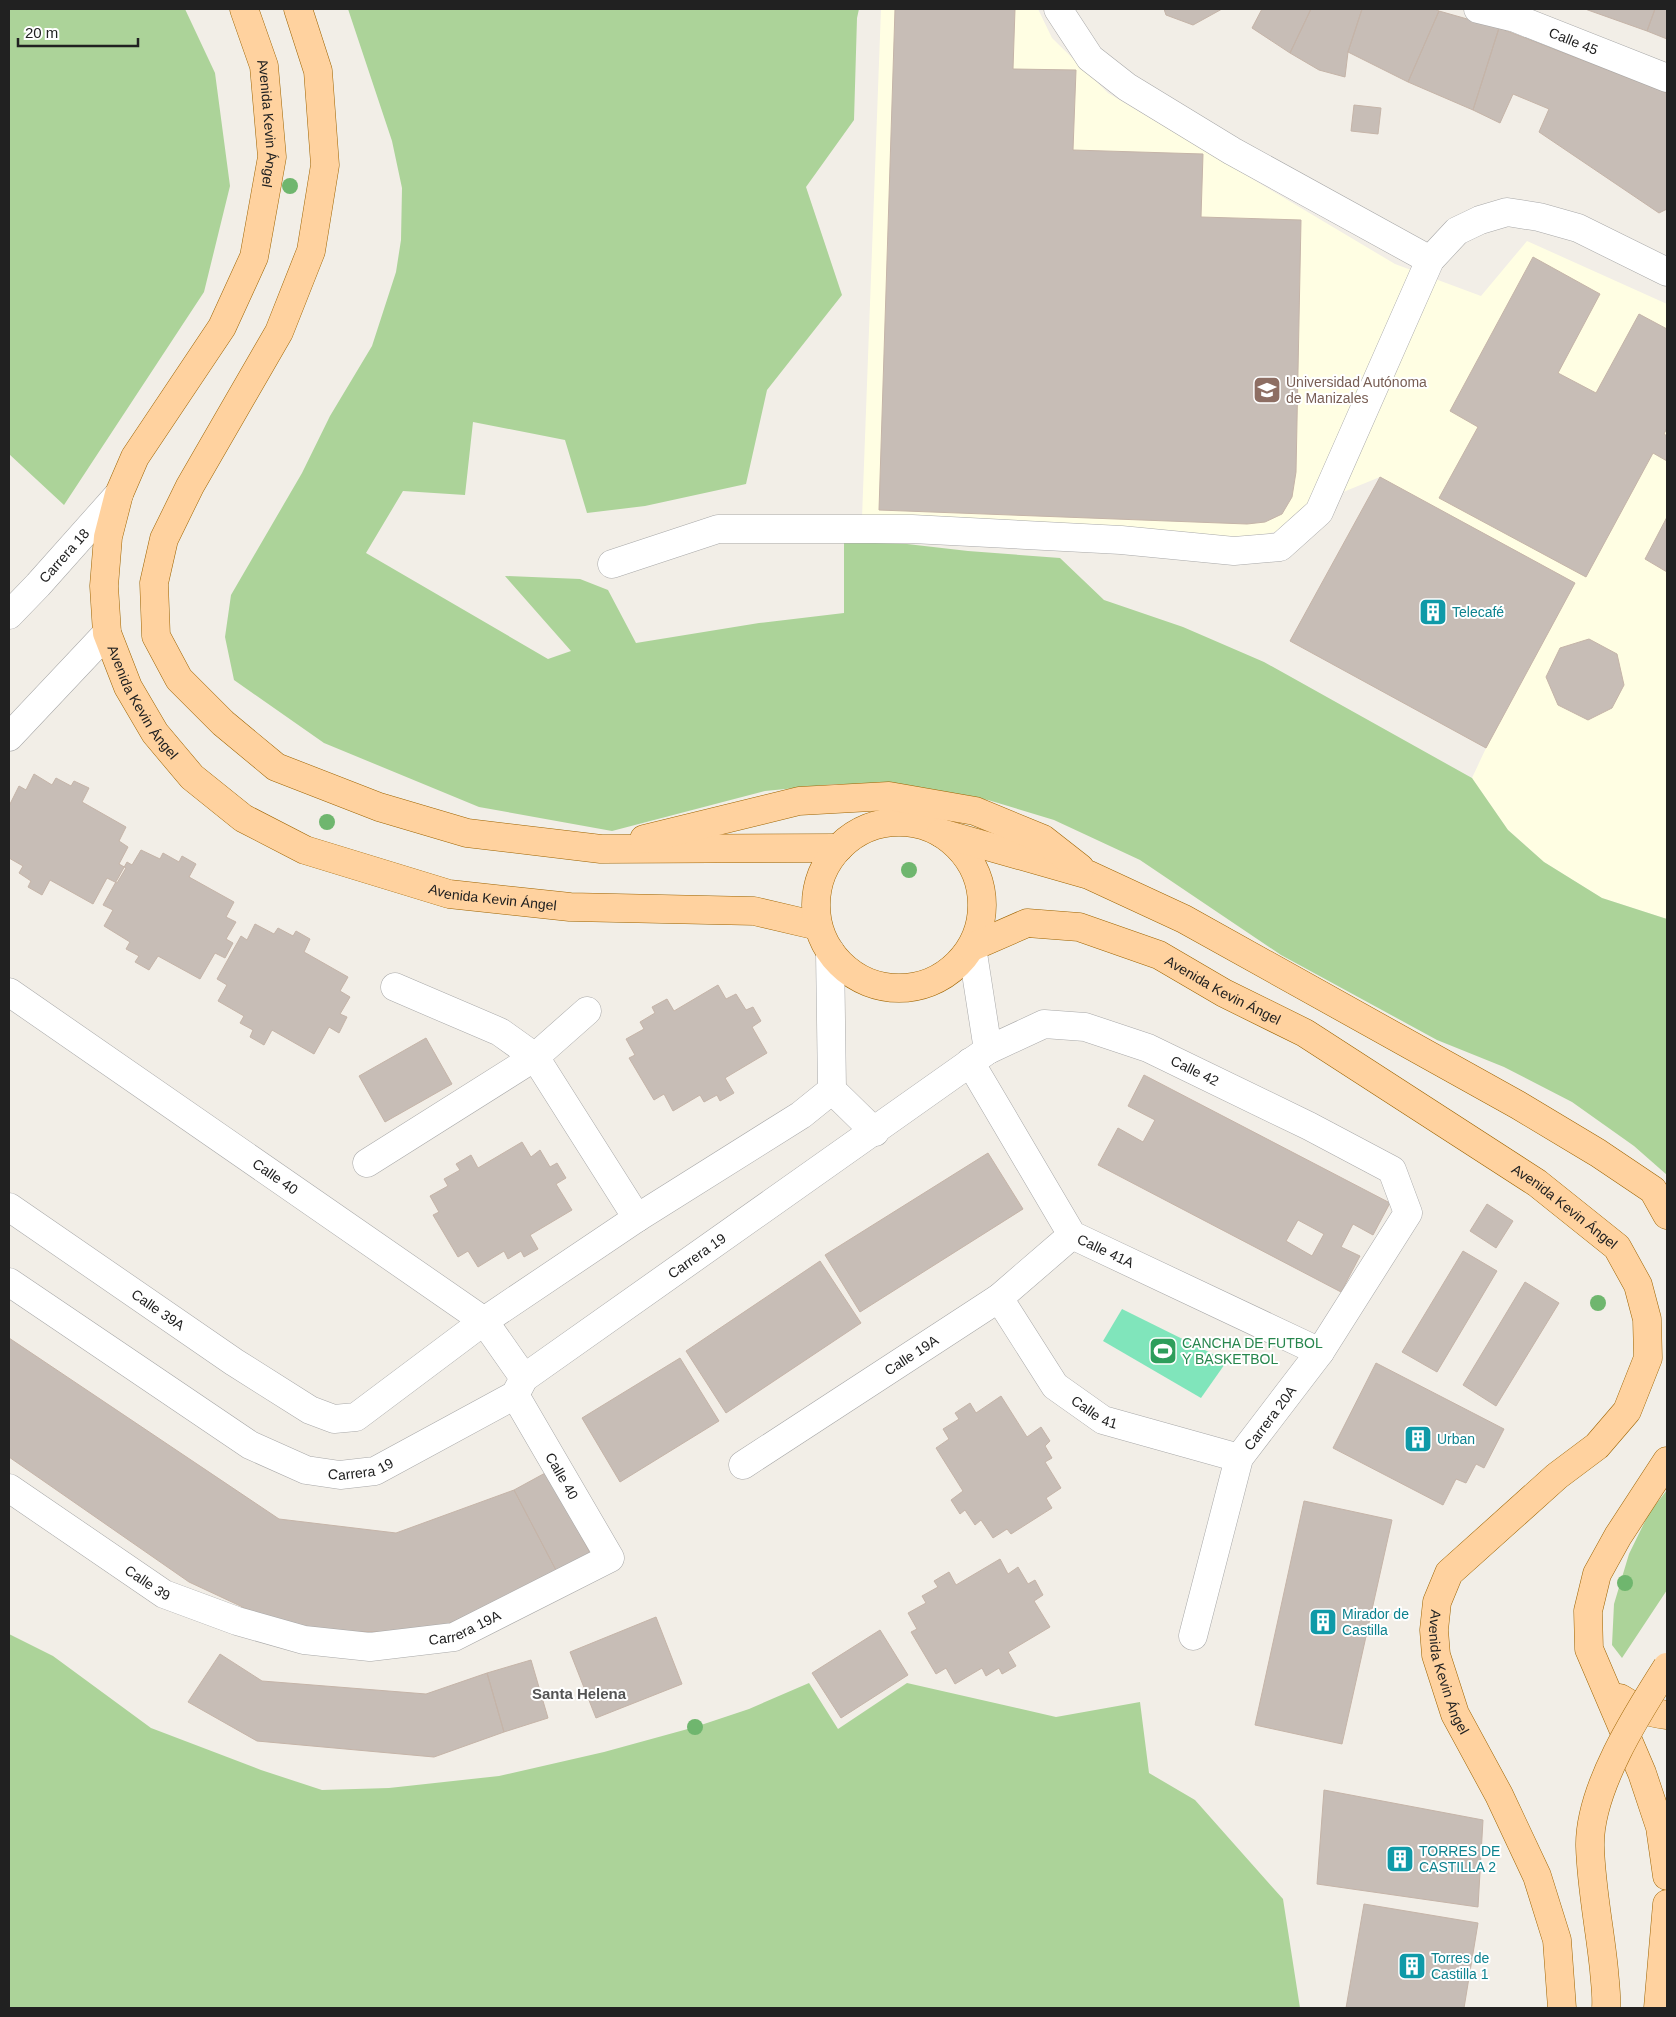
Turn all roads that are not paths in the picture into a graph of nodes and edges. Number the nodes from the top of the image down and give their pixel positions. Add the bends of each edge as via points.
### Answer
1 (244, 9) edge
2 (298, 9) edge
3 (1058, 9) edge
4 (1478, 9) edge
5 (1667, 78) edge
6 (1430, 260) junction
7 (1667, 272) edge
8 (119, 494) junction
9 (612, 564) dead end
10 (9, 615) edge
11 (107, 633) junction
12 (9, 737) edge
13 (941, 833) junction
14 (839, 848) junction
15 (601, 849) junction
16 (1089, 875) junction
17 (818, 926) junction
18 (972, 947) junction
19 (830, 950) junction
20 (395, 987) dead end
21 (9, 992) edge
22 (588, 1011) dead end
23 (979, 1056) junction
24 (535, 1057) junction
25 (832, 1090) junction
26 (874, 1132) junction
27 (366, 1163) dead end
28 (1392, 1170) joint
29 (9, 1207) edge
30 (1667, 1215) edge
31 (638, 1218) junction
32 (1072, 1235) junction
33 (9, 1282) edge
34 (999, 1298) junction
35 (484, 1321) junction
36 (1320, 1352) junction
37 (520, 1386) junction
38 (1239, 1458) junction
39 (1667, 1461) edge
40 (743, 1465) dead end
41 (9, 1488) edge
42 (610, 1558) joint
43 (1193, 1636) dead end
44 (304, 1640) joint
45 (1667, 1667) edge
46 (1600, 1678) junction
47 (1667, 1715) edge
48 (1667, 1876) edge
49 (1667, 1904) edge
50 (1661, 1997) edge
51 (1562, 2008) edge
52 (1606, 2008) edge

1 - 8 main road, Avenida Kevin Ángel via 264,66 272,157 254,257 222,327 135,457
2 - 15 main road via 318,71 325,165 311,251 279,332 190,486 164,539 154,583 156,636 179,679 276,767 378,807 467,834
3 - 6 street via 1090,58 1127,87 1232,151
4 - 5 street, Calle 45 via 1515,18
6 - 7 street via 1457,231 1507,212 1578,228
6 - 9 street via 1319,512 1280,547 1234,551 1121,540 912,529 718,529
8 - 10 street, Carrera 18
8 - 11 main road, Avenida Kevin Ángel via 108,537 104,576
11 - 12 street
11 - 17 main road, Avenida Kevin Ángel via 128,687 155,733 192,777 243,818 306,850 449,894 570,908 754,911
13 - 14 main road via 915,823 887,823 861,831
13 - 16 main road
13 - 18 main road via 962,851 976,875 982,902
14 - 15 main road
14 - 17 main road via 824,871 816,898
15 - 16 main road via 799,802 889,796 975,811 1043,839
16 - 30 main road via 1184,919 1518,1104 1653,1190
17 - 19 main road
18 - 19 main road via 948,973 924,985 897,989 870,984 847,971
18 - 23 street
18 - 51 main road, Avenida Kevin Ángel via 1027,923 1079,928 1159,955 1224,993 1305,1033 1537,1183 1617,1247 1638,1285 1647,1319 1648,1358 1627,1411 1597,1446 1557,1476 1449,1573 1437,1602 1434,1630 1436,1655 1455,1714 1499,1795 1537,1876 1557,1940
19 - 25 street
20 - 24 street via 500,1032
21 - 35 street, Calle 40
22 - 24 street
23 - 26 street, Carrera 19
23 - 28 street, Calle 42 via 1044,1024 1085,1026 1148,1048
23 - 32 street, Calle 41A
24 - 27 street
24 - 31 street
25 - 26 street
25 - 31 street via 801,1115
26 - 37 street, Carrera 19
28 - 36 street, Carrera 20A via 1408,1213
29 - 35 street, Calle 39A via 234,1362 310,1410 334,1419 356,1417
31 - 35 street
32 - 34 street, Calle 19A
32 - 36 street, Calle 41A
33 - 37 street, Carrera 19 via 250,1445 306,1470 340,1475 376,1471
34 - 38 street, Calle 41 via 1055,1386 1103,1420
34 - 40 street, Calle 19A
35 - 37 street, Calle 40
36 - 38 street, Carrera 20A
37 - 42 street, Calle 40
38 - 43 street, Carrera 20A
39 - 46 main road via 1597,1574 1588,1620 1589,1649
41 - 44 street, Calle 39 via 164,1594 237,1621
42 - 44 street, Carrera 19A via 454,1637 370,1647
45 - 52 main road, bridge via 1632,1721 1603,1786 1593,1819 1591,1861
46 - 47 main road via 1628,1704 1653,1714
46 - 48 main road via 1642,1773 1660,1826
49 - 50 main road

